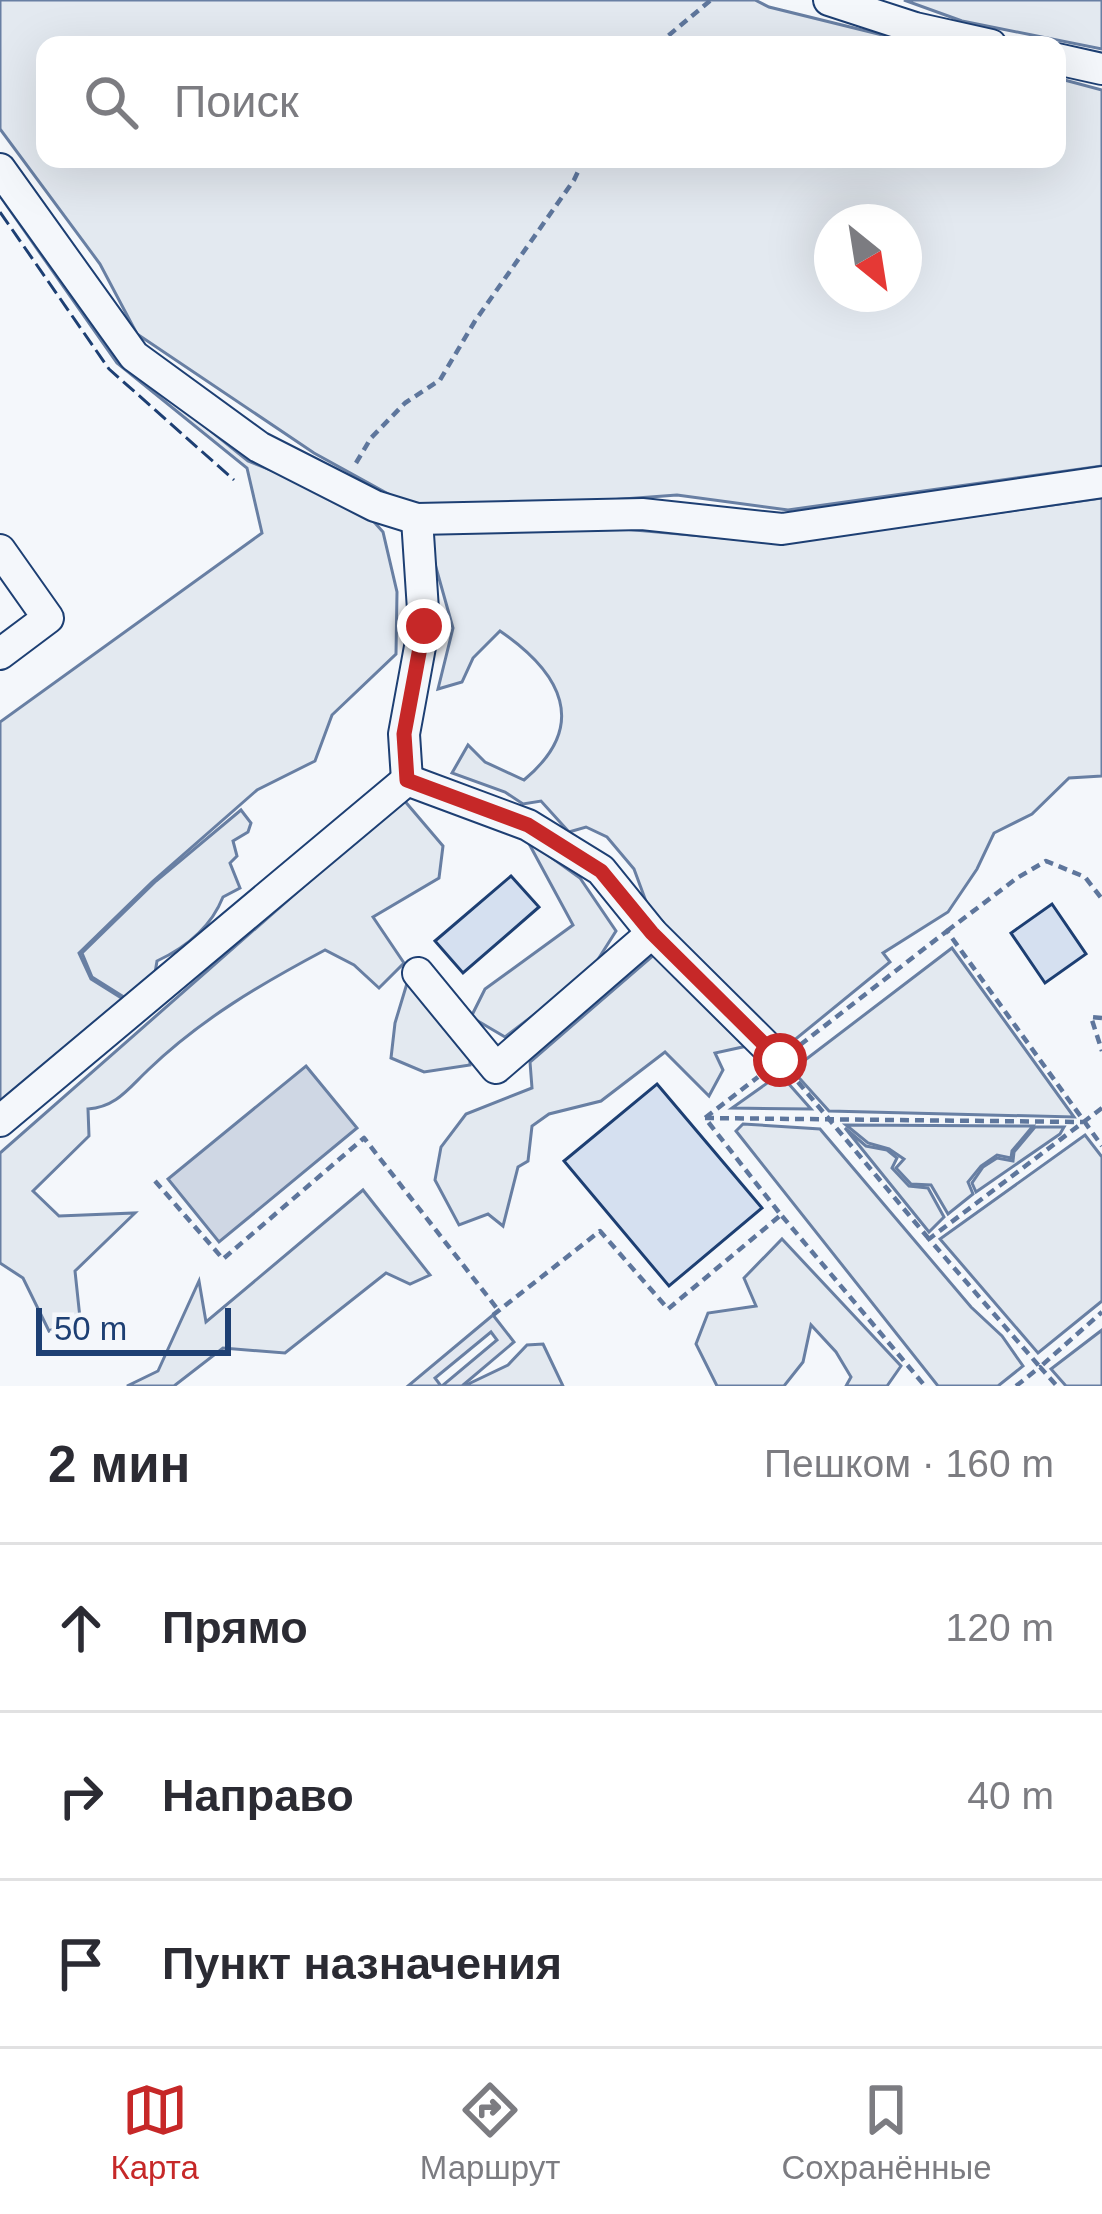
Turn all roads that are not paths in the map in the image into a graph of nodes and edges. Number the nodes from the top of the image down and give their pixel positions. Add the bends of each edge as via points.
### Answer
1 (829, 0) edge
2 (951, 36) edge
3 (1066, 61) edge
4 (1102, 69) edge
5 (0, 169) edge
6 (1102, 482) edge
7 (417, 519) junction
8 (0, 550) edge
9 (0, 653) edge
10 (407, 780) junction
11 (652, 933) junction
12 (418, 973) dead end
13 (780, 1060) road end
14 (0, 1121) edge

1 - 2 street
3 - 4 street
5 - 7 street via 134,356 260,447
6 - 7 street via 782,529 642,514
7 - 10 street via 424,626 404,734
8 - 9 street via 48,618
10 - 11 street via 528,825 583,859
10 - 14 street
11 - 12 street via 496,1068
11 - 13 street

